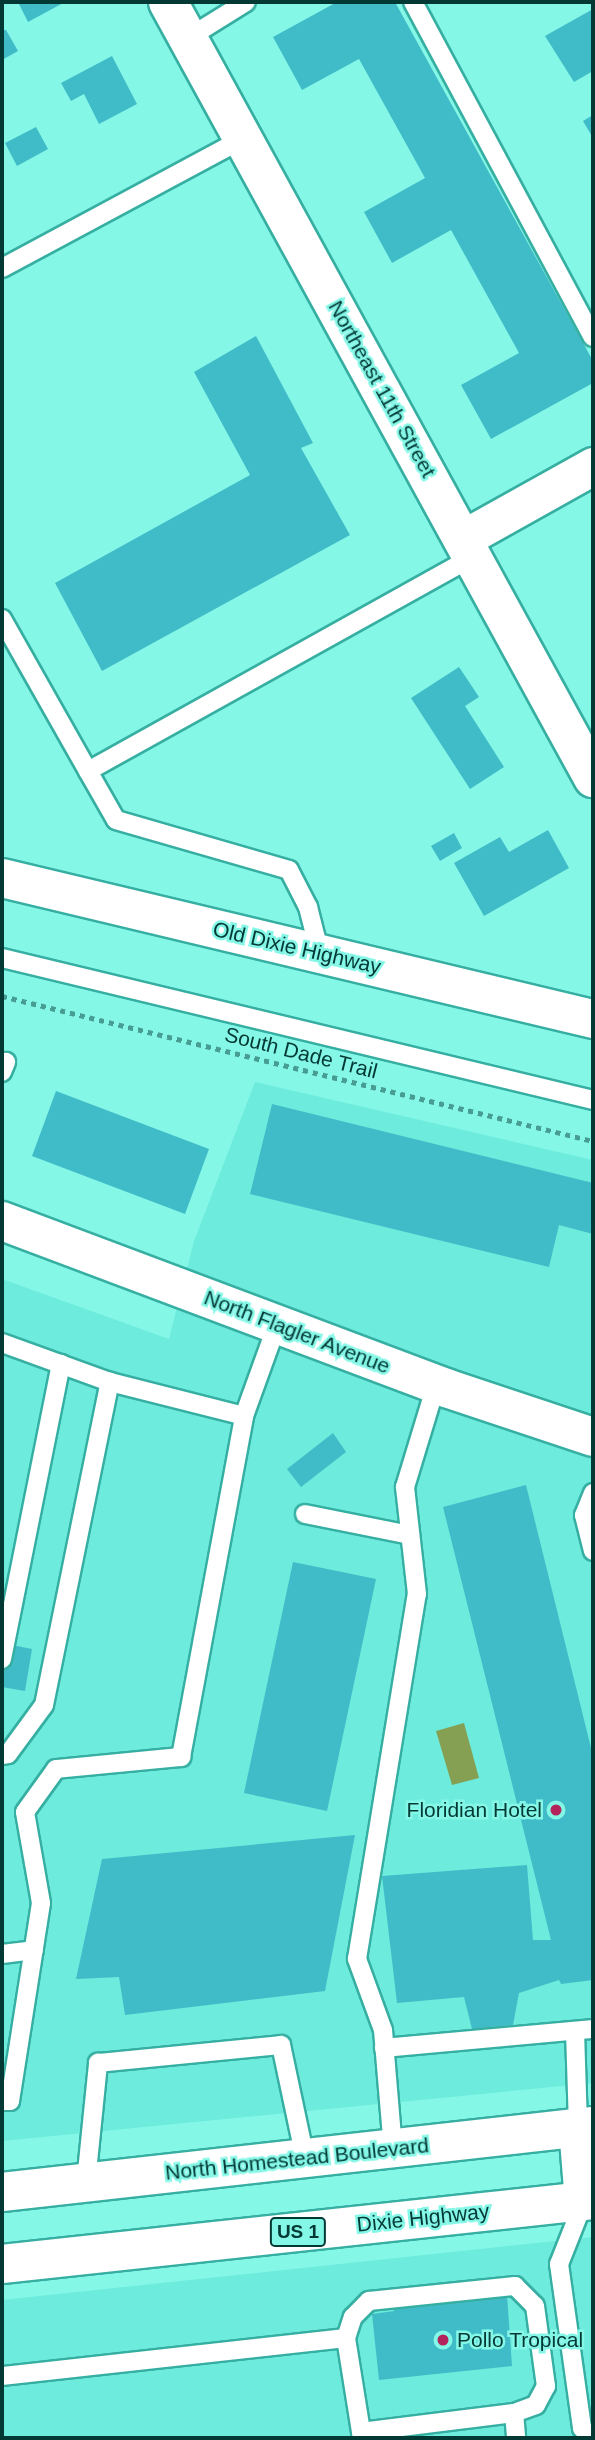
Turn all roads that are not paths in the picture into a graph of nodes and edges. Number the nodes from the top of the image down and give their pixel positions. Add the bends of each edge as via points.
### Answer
1 (168, 2) edge
2 (246, 2) edge
3 (413, 2) edge
4 (188, 38) junction
5 (244, 138) junction
6 (2, 268) edge
7 (593, 337) edge
8 (593, 467) edge
9 (469, 547) junction
10 (2, 619) edge
11 (88, 771) junction
12 (593, 778) edge
13 (2, 878) edge
14 (320, 954) junction
15 (2, 958) edge
16 (589, 1014) edge
17 (593, 1100) edge
18 (2, 1221) edge
19 (277, 1325) junction
20 (2, 1343) edge
21 (61, 1364) junction
22 (110, 1382) junction
23 (436, 1385) junction
24 (244, 1416) junction
25 (593, 1437) edge
26 (593, 1493) edge
27 (305, 1514) dead end
28 (410, 1535) junction
29 (593, 1551) edge
30 (2, 1659) edge
31 (2, 1755) edge
32 (34, 1951) junction
33 (2, 1954) edge
34 (584, 2030) edge
35 (384, 2048) junction
36 (6, 2101) edge
37 (586, 2127) edge
38 (393, 2148) junction
39 (305, 2158) junction
40 (86, 2182) junction
41 (2, 2192) edge
42 (590, 2207) edge
43 (2, 2264) edge
44 (346, 2339) junction
45 (2, 2376) edge
46 (514, 2413) junction
47 (361, 2435) edge
48 (516, 2438) edge
49 (591, 2438) edge

1 - 4 main road, Northeast 11th Street
2 - 4 lane
3 - 7 lane
4 - 5 main road, Northeast 11th Street
5 - 6 lane
5 - 9 main road, Northeast 11th Street
8 - 9 street
9 - 11 lane
9 - 12 main road, Northeast 11th Street
10 - 11 lane
11 - 14 lane via 116,820 289,870 308,907
13 - 14 main road, Old Dixie Highway
14 - 16 main road, Old Dixie Highway
15 - 17 lane
18 - 19 main road, North Flagler Avenue
19 - 23 main road, North Flagler Avenue
19 - 24 lane
20 - 21 lane
21 - 22 lane
21 - 30 lane
22 - 24 lane
22 - 31 lane via 44,1705 8,1754
23 - 25 main road, North Flagler Avenue
23 - 28 lane via 405,1487
24 - 32 lane via 181,1757 56,1769 25,1812 41,1903
26 - 29 lane via 584,1515
27 - 28 lane
28 - 35 lane via 417,1594 357,1959 383,2030
32 - 33 lane
32 - 36 lane
34 - 35 lane
34 - 37 lane
35 - 38 lane
37 - 38 main road, North Homestead Boulevard
37 - 42 main road
38 - 39 main road, North Homestead Boulevard
39 - 40 main road, North Homestead Boulevard
39 - 40 lane via 281,2045 98,2063
40 - 41 main road, North Homestead Boulevard
42 - 43 main road, Dixie Highway / US 1
42 - 49 lane via 559,2264 582,2428
44 - 45 lane
44 - 46 lane via 352,2317 369,2301 515,2286 535,2306 546,2386 536,2405
44 - 47 lane
46 - 47 lane
46 - 48 lane

